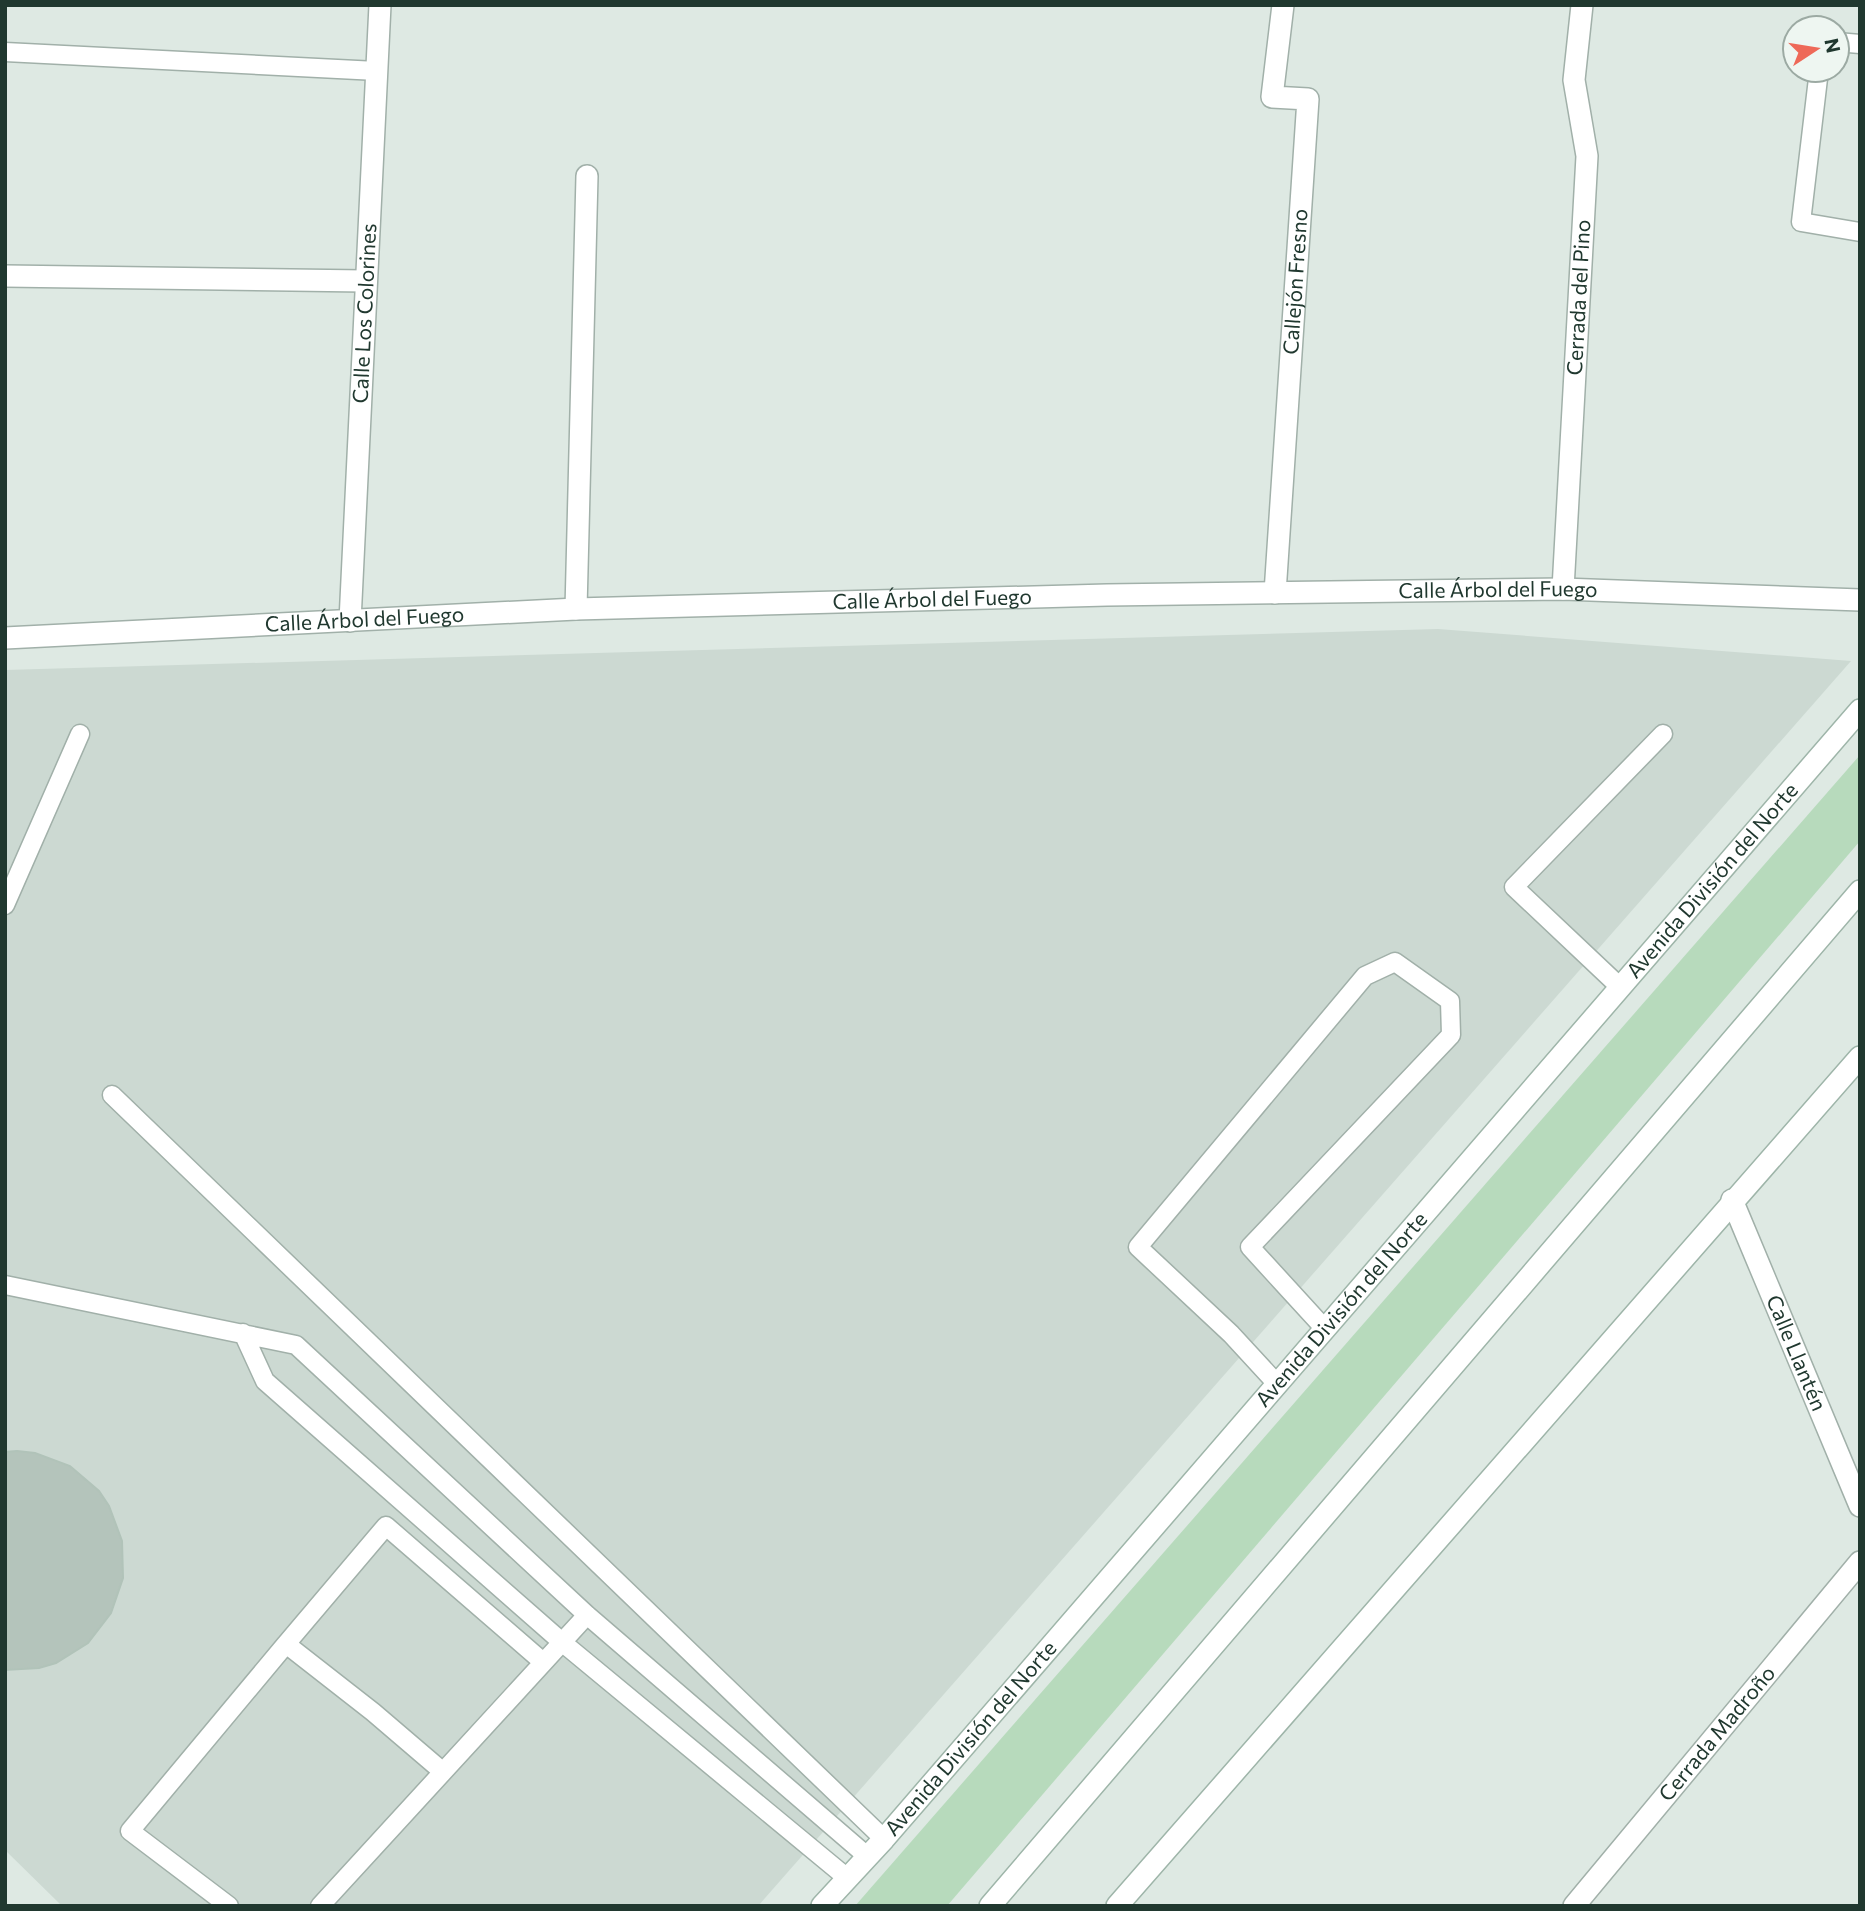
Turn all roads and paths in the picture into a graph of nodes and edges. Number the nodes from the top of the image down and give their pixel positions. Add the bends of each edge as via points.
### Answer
1 (380, 5) edge
2 (1283, 5) edge
3 (1582, 5) edge
4 (5, 52) edge
5 (377, 71) junction
6 (1817, 84) edge
7 (587, 176) dead end
8 (1860, 232) edge
9 (5, 275) edge
10 (365, 281) junction
11 (1563, 589) junction
12 (1275, 593) junction
13 (1860, 600) edge
14 (576, 609) junction
15 (350, 621) junction
16 (5, 638) edge
17 (1860, 710) edge
18 (80, 734) dead end
19 (1663, 734) dead end
20 (1860, 891) edge
21 (5, 905) edge
22 (1620, 987) junction
23 (1860, 1057) edge
24 (112, 1095) dead end
25 (1732, 1200) junction
26 (5, 1285) edge
27 (1325, 1329) junction
28 (243, 1333) junction
29 (1277, 1384) junction
30 (1860, 1506) edge
31 (1860, 1562) edge
32 (587, 1615) junction
33 (563, 1643) junction
34 (286, 1644) junction
35 (543, 1662) junction
36 (442, 1771) junction
37 (884, 1839) junction
38 (867, 1856) junction
39 (846, 1877) junction
40 (229, 1906) edge
41 (320, 1906) edge
42 (822, 1906) edge
43 (990, 1906) edge
44 (1117, 1906) edge
45 (1574, 1906) edge

1 - 5 street, Calle Los Colorines
2 - 12 street, Callejón Fresno via 1272,97 1308,99
3 - 11 street, Cerrada del Pino via 1574,80 1587,156
4 - 5 lane
5 - 10 street, Calle Los Colorines
6 - 8 lane via 1801,222
7 - 14 street
9 - 10 street
10 - 15 street, Calle Los Colorines
11 - 12 street, Calle Árbol del Fuego
11 - 13 street, Calle Árbol del Fuego
12 - 14 street, Calle Árbol del Fuego
14 - 15 street, Calle Árbol del Fuego
15 - 16 street, Calle Árbol del Fuego
17 - 22 street, Avenida División del Norte
18 - 21 lane
19 - 22 lane via 1514,887
20 - 43 street
22 - 27 street, Avenida División del Norte
23 - 25 street
24 - 37 lane
25 - 30 street, Calle Llantén
25 - 44 street
26 - 28 lane
27 - 29 street, Avenida División del Norte
27 - 29 lane via 1250,1247 1451,1035 1450,1001 1395,962 1365,976 1138,1247
28 - 32 lane via 296,1345
28 - 33 lane via 265,1381
29 - 37 street, Avenida División del Norte
31 - 45 street, Cerrada Madroño
32 - 33 lane
32 - 38 lane
33 - 35 lane
33 - 39 lane
34 - 35 lane via 386,1526
34 - 36 lane
34 - 40 lane via 130,1831
35 - 36 lane
36 - 41 lane
37 - 38 street, Avenida División del Norte
38 - 39 street, Avenida División del Norte
39 - 42 street, Avenida División del Norte

